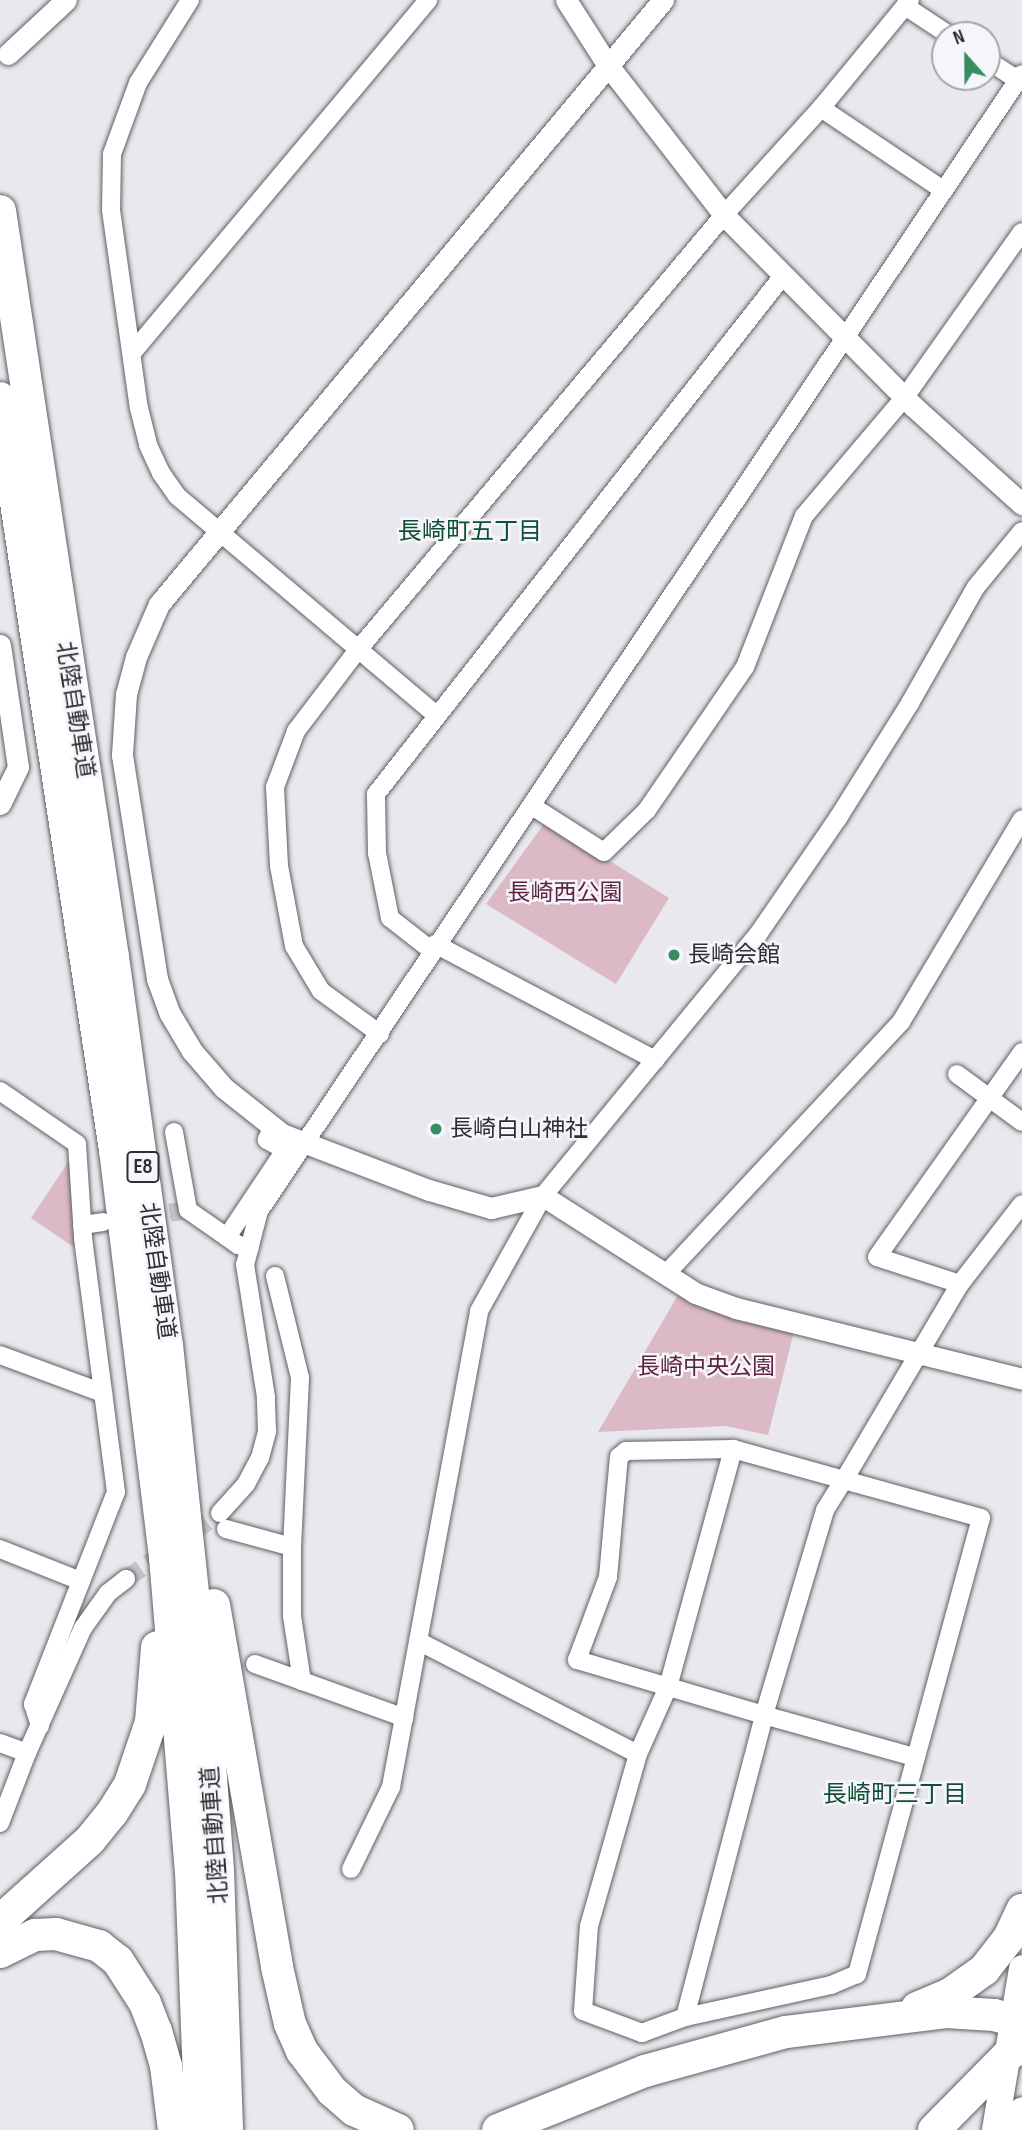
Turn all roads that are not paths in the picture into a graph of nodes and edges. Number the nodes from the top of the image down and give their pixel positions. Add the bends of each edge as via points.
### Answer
1 (66, 0) edge
2 (190, 0) edge
3 (428, 0) edge
4 (566, 0) edge
5 (663, 0) edge
6 (907, 3) edge
7 (931, 21) edge
8 (8, 54) dead end
9 (607, 64) junction
10 (1001, 67) edge
11 (1020, 77) edge
12 (821, 108) junction
13 (943, 190) junction
14 (0, 211) edge
15 (724, 215) junction
16 (1022, 232) edge
17 (782, 276) junction
18 (845, 338) junction
19 (132, 353) junction
20 (0, 397) edge
21 (905, 397) junction
22 (1022, 504) edge
23 (1022, 531) edge
24 (219, 534) junction
25 (0, 645) edge
26 (357, 651) junction
27 (436, 715) junction
28 (0, 804) edge
29 (532, 806) junction
30 (1022, 819) edge
31 (433, 947) junction
32 (380, 1034) junction
33 (1022, 1052) edge
34 (655, 1060) junction
35 (957, 1074) dead end
36 (0, 1091) edge
37 (990, 1098) junction
38 (1022, 1122) edge
39 (272, 1126) junction
40 (174, 1132) dead end
41 (305, 1141) junction
42 (115, 1150) junction
43 (543, 1196) junction
44 (1022, 1204) edge
45 (103, 1222) dead end
46 (82, 1225) junction
47 (227, 1237) junction
48 (250, 1247) junction
49 (665, 1275) junction
50 (275, 1276) dead end
51 (960, 1284) junction
52 (167, 1345) junction
53 (920, 1352) junction
54 (0, 1355) edge
55 (1022, 1379) edge
56 (103, 1393) junction
57 (733, 1449) junction
58 (844, 1480) junction
59 (292, 1547) junction
60 (0, 1549) edge
61 (126, 1579) tunnel mouth
62 (81, 1581) junction
63 (418, 1641) junction
64 (255, 1664) dead end
65 (302, 1681) junction
66 (668, 1687) junction
67 (764, 1715) junction
68 (405, 1718) junction
69 (40, 1726) junction
70 (0, 1742) edge
71 (27, 1753) junction
72 (638, 1754) junction
73 (914, 1757) junction
74 (0, 1823) edge
75 (351, 1869) dead end
76 (1022, 1910) edge
77 (0, 1921) edge
78 (0, 1952) edge
79 (1022, 1968) edge
80 (685, 2017) junction
81 (885, 2017) junction
82 (1016, 2037) edge
83 (584, 2095) junction
84 (1022, 2110) edge
85 (174, 2130) edge
86 (201, 2130) edge
87 (227, 2130) edge
88 (398, 2130) edge
89 (498, 2130) edge
90 (529, 2130) edge
91 (934, 2130) edge
92 (995, 2130) edge
93 (1019, 2130) edge

1 - 8 street
2 - 19 street via 138,83 112,154 111,210
3 - 19 street
4 - 9 street
5 - 9 street
6 - 7 street
6 - 12 street
9 - 15 street
9 - 24 street
10 - 11 street
11 - 13 street
12 - 13 street
12 - 15 street
13 - 18 street
14 - 52 highway, 北陸自動車道 / E8
15 - 17 street
15 - 26 street
16 - 21 street
17 - 18 street
17 - 27 street
18 - 21 street
18 - 29 street
19 - 24 street via 148,445 161,473 177,496
20 - 42 highway, 北陸自動車道 / E8
21 - 22 street
21 - 29 street via 804,516 745,667 647,810 604,852
23 - 34 street via 976,587 874,761 759,933
24 - 26 street
24 - 39 street via 159,604 126,694 122,755 148,931 157,979 170,1014 192,1051 223,1088
25 - 28 street via 18,767
26 - 27 street
26 - 32 street via 296,731 275,787 279,866 294,946 321,990
27 - 31 street via 376,794 377,853 390,918
29 - 31 street
30 - 49 street via 901,1022
31 - 32 street
31 - 34 street
32 - 41 street
33 - 37 street
34 - 43 street
35 - 37 street
36 - 46 street via 77,1144
37 - 38 street
37 - 51 street via 877,1257
39 - 41 street
39 - 47 street via 267,1140 285,1150
40 - 47 street via 188,1210
41 - 43 street via 491,1208
41 - 48 street via 259,1211
42 - 77 highway via 119,1232 153,1543 156,1687 142,1753 112,1813 90,1840
42 - 86 highway, 北陸自動車道 / E8 via 162,1529 180,1720
43 - 49 street
43 - 63 street via 479,1311
44 - 51 street
45 - 46 street
46 - 56 street
47 - 48 street
48 - 59 street via 245,1265 267,1430 260,1458 223,1521
49 - 53 street via 695,1293 736,1308
50 - 59 street via 300,1378
51 - 53 street
52 - 87 highway, 北陸自動車道 / E8 via 207,1724 218,1871
52 - 88 highway via 285,2006 302,2051 332,2091 354,2110
53 - 55 street
53 - 58 street
54 - 56 street
56 - 62 street via 116,1492
57 - 58 street
57 - 66 street
57 - 66 street via 626,1451 620,1457 608,1577 577,1660
58 - 67 street via 825,1510
58 - 73 street via 981,1518
59 - 65 street via 292,1616
60 - 62 street
61 - 69 street via 108,1593 83,1628
62 - 69 street via 33,1704
63 - 68 street
63 - 72 street
64 - 65 street
65 - 68 street
66 - 67 street
66 - 72 street
67 - 73 street
67 - 80 street
68 - 75 street via 391,1787
69 - 71 street
70 - 71 street
71 - 74 street
72 - 80 street via 589,1926 583,2011 642,2033
73 - 80 street via 857,1974 831,1985
76 - 81 highway via 996,1956 976,1976 931,2003
78 - 85 highway via 35,1935 56,1934 99,1946 118,1961 145,2003 156,2031 166,2066
79 - 82 main road
81 - 82 highway via 960,2012
81 - 83 highway via 761,2037 645,2071
82 - 91 highway
82 - 92 main road
83 - 89 highway
83 - 90 highway
84 - 93 main road

